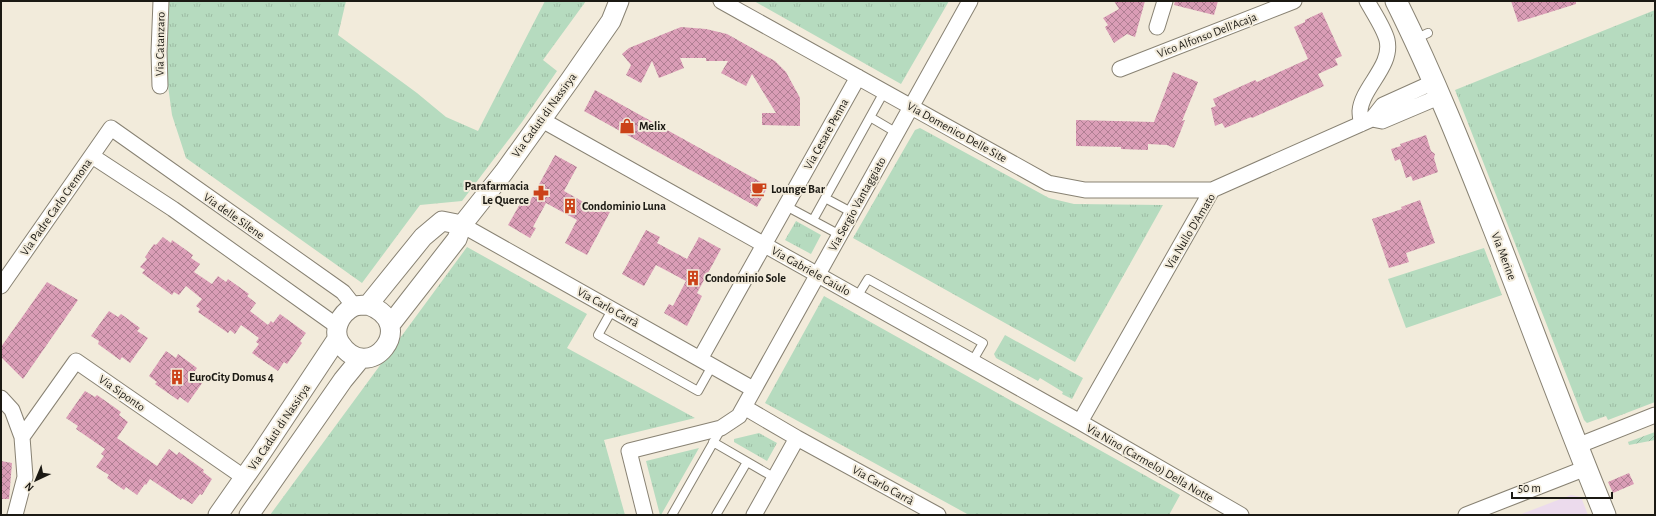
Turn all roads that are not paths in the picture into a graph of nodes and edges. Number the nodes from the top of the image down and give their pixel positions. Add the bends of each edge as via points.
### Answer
1 (161, 1) edge
2 (619, 1) edge
3 (721, 1) edge
4 (970, 1) edge
5 (1165, 1) edge
6 (1294, 1) edge
7 (1367, 1) edge
8 (1396, 1) edge
9 (1157, 27) dead end
10 (1381, 68) junction
11 (1120, 69) dead end
12 (858, 77) junction
13 (160, 86) dead end
14 (1437, 89) junction
15 (884, 92) junction
16 (1383, 105) junction
17 (912, 107) junction
18 (870, 117) junction
19 (542, 120) junction
20 (1367, 121) junction
21 (110, 128) joint
22 (897, 133) junction
23 (92, 156) junction
24 (1212, 190) junction
25 (825, 198) junction
26 (786, 206) junction
27 (853, 213) junction
28 (813, 220) junction
29 (462, 225) junction
30 (840, 235) junction
31 (764, 245) junction
32 (818, 275) junction
33 (1, 286) edge
34 (857, 298) junction
35 (361, 305) junction
36 (612, 310) junction
37 (390, 324) junction
38 (337, 332) junction
39 (361, 358) junction
40 (972, 362) junction
41 (706, 363) junction
42 (753, 389) junction
43 (1, 398) edge
44 (744, 407) junction
45 (1655, 415) edge
46 (1080, 422) junction
47 (721, 428) junction
48 (22, 437) junction
49 (797, 438) junction
50 (713, 442) junction
51 (1577, 446) junction
52 (746, 462) junction
53 (1586, 468) junction
54 (245, 478) junction
55 (775, 478) junction
56 (1474, 514) edge
57 (15, 515) edge
58 (218, 515) edge
59 (249, 515) edge
60 (645, 515) edge
61 (672, 515) edge
62 (716, 515) edge
63 (754, 515) edge
64 (938, 515) edge
65 (1241, 515) edge
66 (1605, 515) edge

1 - 13 street, Via Catanzaro via 158,52
2 - 19 street, Via Caduti di Nassirya via 611,21
3 - 12 street, Via Domenico Delle Site
4 - 17 street, Via Sergio Vantaggiato
5 - 9 street
6 - 11 street, Vico Alfonso Dell'Acaja
7 - 10 street via 1387,40 1386,56
8 - 14 main road, Via Merine via 1422,36
10 - 16 street via 1378,87
10 - 20 street via 1362,104 1360,112
12 - 15 street, Via Domenico Delle Site
12 - 26 street, Via Cesare Penna
14 - 16 street, Via Nullo D'Amato
14 - 20 street, Via Nullo D'Amato via 1382,121
14 - 51 main road, Via Merine via 1479,190
15 - 17 street, Via Domenico Delle Site
15 - 18 lane
16 - 20 street, Via Nullo D'Amato
17 - 22 street, Via Sergio Vantaggiato
17 - 24 street, Via Domenico Delle Site via 1048,183 1085,190
18 - 22 lane
18 - 25 lane
19 - 29 street, Via Caduti di Nassirya
19 - 31 street, Via Gabriele Caiulo
20 - 24 street, Via Nullo D'Amato
21 - 23 street, Via Padre Carlo Cremona
21 - 35 street, Via delle Silene
22 - 27 street, Via Sergio Vantaggiato
23 - 33 street, Via Padre Carlo Cremona
23 - 38 street via 173,210
24 - 46 street, Via Nullo D'Amato
25 - 27 lane
25 - 28 lane
26 - 28 lane
26 - 31 street, Via Cesare Penna
27 - 30 street, Via Sergio Vantaggiato
28 - 30 lane
29 - 35 street, Via Caduti di Nassirya via 442,221 423,237
29 - 36 street, Via Carlo Carrà
29 - 37 street, Via Caduti di Nassirya via 457,239
30 - 32 street, Via Sergio Vantaggiato
31 - 32 street, Via Gabriele Caiulo
31 - 41 street, Via Cesare Penna
32 - 34 street, Via Gabriele Caiulo
32 - 42 street, Via Sergio Vantaggiato
34 - 40 street, Via Gabriele Caiulo
34 - 40 lane via 868,279 983,343
35 - 37 street via 377,308
35 - 38 street, Via Caduti di Nassirya via 343,314
36 - 41 street, Via Carlo Carrà
36 - 41 lane via 598,335 698,392
37 - 39 street via 389,342 378,355
38 - 39 street via 346,352
38 - 54 street, Via Caduti di Nassirya
39 - 59 street
40 - 46 street, Via Gabriele Caiulo
41 - 42 street, Via Carlo Carrà
42 - 44 street, Via Sergio Vantaggiato
43 - 48 street via 12,410
44 - 47 street, Via Sergio Vantaggiato via 739,416
44 - 49 street, Via Carlo Carrà
45 - 51 street
46 - 65 street, Via Nino (Carmelo) Della Notte
47 - 50 lane
47 - 60 street via 629,450
48 - 54 street, Via Siponto via 76,361
48 - 57 street via 25,477
49 - 55 street
49 - 64 street, Via Carlo Carrà
50 - 52 lane
50 - 61 lane
51 - 53 main road, Via Merine
52 - 55 lane
52 - 62 lane
53 - 56 street
53 - 66 main road, Via Merine
54 - 58 street, Via Caduti di Nassirya
55 - 63 street

